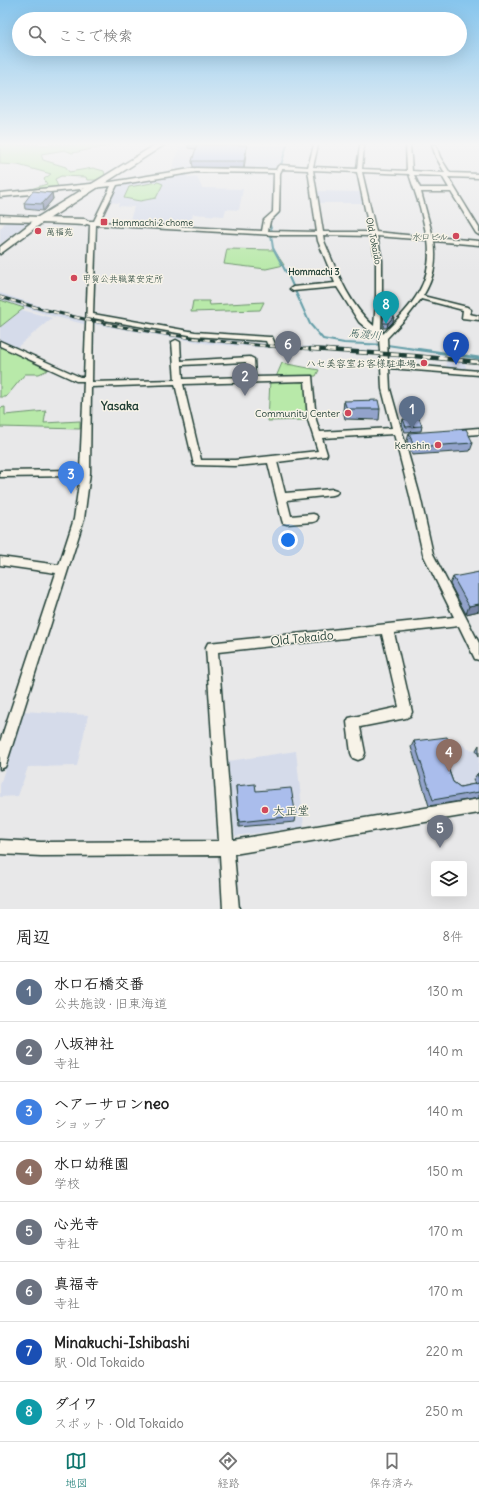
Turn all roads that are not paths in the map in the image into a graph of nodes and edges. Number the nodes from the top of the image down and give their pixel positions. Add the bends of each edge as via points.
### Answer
1 (69, 187) edge
2 (91, 187) edge
3 (112, 187) edge
4 (277, 187) edge
5 (313, 187) edge
6 (363, 187) edge
7 (418, 190) joint
8 (453, 190) joint
9 (0, 194) edge
10 (0, 218) edge
11 (40, 220) junction
12 (91, 223) junction
13 (265, 232) junction
14 (479, 233) edge
15 (319, 234) junction
16 (374, 234) junction
17 (430, 238) junction
18 (479, 243) edge
19 (0, 251) edge
20 (339, 285) junction
21 (295, 289) dead end
22 (419, 297) junction
23 (88, 315) junction
24 (479, 318) edge
25 (382, 340) junction
26 (176, 342) dead end
27 (0, 343) edge
28 (270, 344) dead end
29 (178, 363) junction
30 (383, 365) junction
31 (479, 373) edge
32 (251, 379) junction
33 (87, 382) junction
34 (179, 383) junction
35 (479, 431) edge
36 (443, 434) edge
37 (317, 435) junction
38 (400, 435) junction
39 (272, 461) junction
40 (85, 473) junction
41 (0, 474) edge
42 (333, 492) dead end
43 (281, 497) junction
44 (313, 518) dead end
45 (0, 562) edge
46 (63, 570) junction
47 (461, 621) junction
48 (387, 629) junction
49 (479, 654) edge
50 (358, 752) dead end
51 (0, 762) edge
52 (479, 806) edge
53 (0, 847) edge
54 (227, 848) junction
55 (231, 909) edge

1 - 9 street
2 - 11 highway
3 - 12 street
4 - 13 street via 276,212 267,220
5 - 15 street
6 - 16 street, Old Tokaido
7 - 8 street
7 - 17 street
8 - 14 street
10 - 11 highway
11 - 12 main road
11 - 19 main road
12 - 13 street
12 - 23 street
13 - 15 street
15 - 16 street
15 - 20 street
16 - 17 street
16 - 25 street, Old Tokaido via 379,260 377,328
17 - 18 street
17 - 22 street via 432,269
20 - 21 street
20 - 25 street via 362,320
22 - 24 street via 465,308 465,316
22 - 25 street
23 - 28 street via 195,334 270,339
23 - 33 street
25 - 30 street, Old Tokaido
26 - 29 street
27 - 33 street
29 - 32 street via 250,359
29 - 34 street
30 - 31 street
30 - 38 street, Old Tokaido via 386,388
32 - 34 street
32 - 37 street via 309,378 312,420
33 - 34 street
33 - 40 street
34 - 39 street via 197,463
35 - 36 street
37 - 38 street
37 - 39 street via 323,454
38 - 47 street, Old Tokaido via 428,554
39 - 43 street
40 - 41 street
40 - 46 street via 78,519
42 - 43 street
43 - 44 street via 287,520
45 - 46 street
46 - 51 street
47 - 48 street, Old Tokaido
47 - 49 street
48 - 50 street via 406,712 353,722
48 - 54 street, Old Tokaido via 212,647
52 - 54 street
53 - 54 street
54 - 55 street, Old Tokaido

